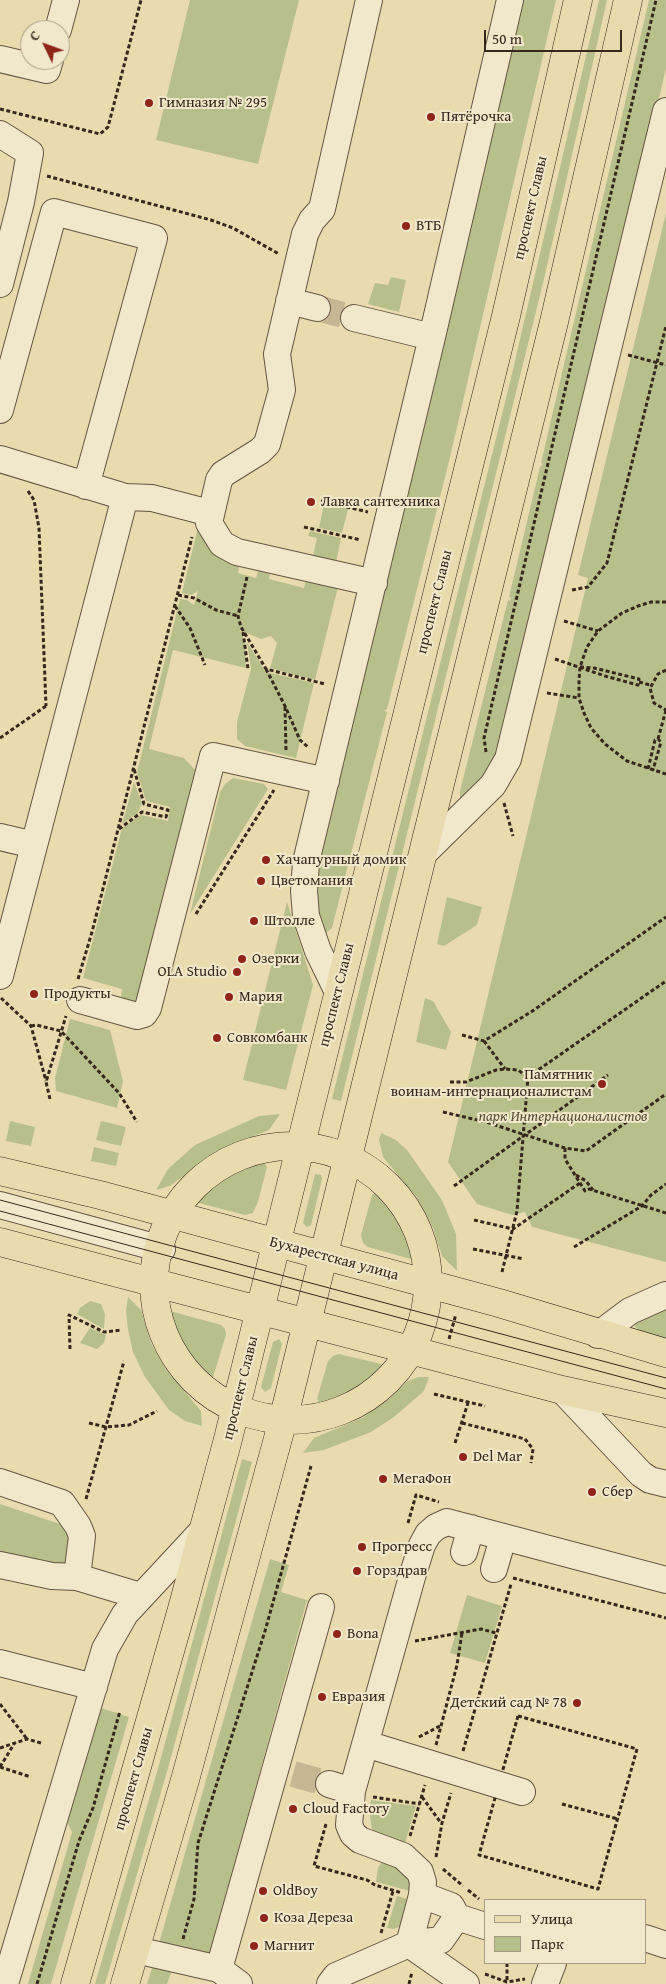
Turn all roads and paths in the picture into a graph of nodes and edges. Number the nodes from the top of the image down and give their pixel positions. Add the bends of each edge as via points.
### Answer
1 (66, 0) edge
2 (140, 0) edge
3 (369, 0) edge
4 (510, 0) edge
5 (578, 0) edge
6 (628, 0) edge
7 (656, 0) edge
8 (61, 20) edge
9 (0, 59) edge
10 (20, 64) edge
11 (0, 109) edge
12 (666, 111) edge
13 (0, 134) edge
14 (43, 176) dead end
15 (266, 246) dead end
16 (0, 282) edge
17 (289, 301) junction
18 (316, 308) tunnel mouth
19 (354, 318) tunnel mouth
20 (666, 326) edge
21 (432, 337) junction
22 (627, 355) dead end
23 (656, 362) junction
24 (666, 365) edge
25 (0, 410) edge
26 (0, 459) edge
27 (25, 486) dead end
28 (86, 486) junction
29 (125, 497) junction
30 (321, 501) dead end
31 (204, 512) junction
32 (368, 512) dead end
33 (304, 527) dead end
34 (362, 540) dead end
35 (246, 580) dead end
36 (374, 583) junction
37 (572, 590) dead end
38 (178, 595) junction
39 (666, 602) edge
40 (175, 606) junction
41 (238, 616) junction
42 (564, 621) dead end
43 (241, 627) junction
44 (598, 631) junction
45 (555, 659) dead end
46 (205, 665) dead end
47 (580, 667) junction
48 (248, 669) dead end
49 (266, 669) junction
50 (666, 670) edge
51 (325, 684) dead end
52 (650, 685) junction
53 (547, 694) dead end
54 (579, 698) junction
55 (46, 706) junction
56 (285, 706) junction
57 (52, 708) dead end
58 (666, 710) edge
59 (0, 738) edge
60 (658, 739) junction
61 (285, 747) dead end
62 (308, 748) dead end
63 (134, 769) junction
64 (648, 769) junction
65 (653, 770) junction
66 (666, 774) edge
67 (496, 779) junction
68 (326, 781) junction
69 (277, 785) dead end
70 (144, 804) junction
71 (142, 812) junction
72 (118, 829) junction
73 (513, 836) dead end
74 (0, 837) edge
75 (34, 845) junction
76 (423, 854) junction
77 (666, 917) edge
78 (191, 922) dead end
79 (0, 976) edge
80 (666, 981) edge
81 (338, 992) junction
82 (0, 997) edge
83 (74, 1001) junction
84 (31, 1026) junction
85 (61, 1031) junction
86 (462, 1035) dead end
87 (484, 1041) junction
88 (505, 1069) junction
89 (608, 1075) dead end
90 (528, 1077) junction
91 (46, 1082) junction
92 (450, 1082) dead end
93 (666, 1094) edge
94 (50, 1099) dead end
95 (443, 1112) dead end
96 (137, 1122) dead end
97 (524, 1134) junction
98 (300, 1145) junction
99 (565, 1148) junction
100 (348, 1157) junction
101 (0, 1171) edge
102 (575, 1175) junction
103 (580, 1183) junction
104 (666, 1184) edge
105 (454, 1186) dead end
106 (595, 1193) junction
107 (0, 1206) edge
108 (642, 1206) junction
109 (666, 1213) edge
110 (172, 1214) junction
111 (474, 1220) dead end
112 (513, 1228) junction
113 (0, 1242) edge
114 (276, 1244) junction
115 (574, 1247) dead end
116 (162, 1249) junction
117 (473, 1249) dead end
118 (506, 1256) junction
119 (323, 1257) junction
120 (524, 1259) dead end
121 (502, 1272) dead end
122 (153, 1284) junction
123 (429, 1284) junction
124 (666, 1295) edge
125 (260, 1311) junction
126 (456, 1313) dead end
127 (308, 1323) junction
128 (121, 1330) dead end
129 (598, 1335) junction
130 (449, 1340) dead end
131 (70, 1349) dead end
132 (412, 1350) junction
133 (666, 1353) edge
134 (124, 1361) dead end
135 (562, 1390) junction
136 (434, 1394) dead end
137 (468, 1403) junction
138 (485, 1406) dead end
139 (235, 1409) junction
140 (157, 1411) dead end
141 (666, 1413) edge
142 (283, 1420) junction
143 (89, 1423) dead end
144 (462, 1423) junction
145 (106, 1427) junction
146 (455, 1443) dead end
147 (530, 1463) dead end
148 (312, 1466) dead end
149 (0, 1482) edge
150 (666, 1484) edge
151 (444, 1503) dead end
152 (78, 1526) junction
153 (204, 1529) junction
154 (405, 1533) dead end
155 (504, 1538) junction
156 (0, 1565) edge
157 (507, 1572) junction
158 (77, 1577) junction
159 (666, 1580) edge
160 (140, 1596) junction
161 (321, 1607) dead end
162 (666, 1618) edge
163 (496, 1633) junction
164 (408, 1642) dead end
165 (0, 1663) edge
166 (94, 1687) junction
167 (0, 1704) edge
168 (120, 1711) dead end
169 (27, 1739) junction
170 (15, 1743) junction
171 (41, 1743) dead end
172 (366, 1744) junction
173 (0, 1748) edge
174 (461, 1756) dead end
175 (0, 1767) edge
176 (31, 1777) dead end
177 (340, 1787) junction
178 (452, 1788) dead end
179 (510, 1789) junction
180 (422, 1797) dead end
181 (420, 1804) dead end
182 (562, 1804) dead end
183 (618, 1819) junction
184 (326, 1822) dead end
185 (442, 1823) junction
186 (435, 1863) dead end
187 (393, 1891) junction
188 (422, 1897) junction
189 (457, 1917) junction
190 (483, 1925) edge
191 (646, 1938) edge
192 (409, 1944) junction
193 (666, 1945) edge
194 (136, 1950) junction
195 (178, 1959) junction
196 (374, 1959) junction
197 (507, 1964) edge
198 (552, 1964) edge
199 (219, 1969) junction
200 (475, 1979) edge
201 (538, 1980) edge
202 (507, 1982) junction
203 (5, 1984) edge
204 (37, 1984) edge
205 (75, 1984) edge
206 (125, 1984) edge
207 (240, 1984) edge
208 (330, 1984) edge

1 - 8 street
2 - 11 path via 108,127 100,134
3 - 17 street via 322,209 305,234
4 - 21 street
5 - 81 main road, проспект Славы via 506,316
6 - 76 main road via 554,322
7 - 67 path via 484,738 484,749
9 - 10 street
12 - 67 street via 508,759
13 - 16 street via 30,153 22,202
14 - 15 path via 210,220
17 - 18 street
17 - 31 street via 277,354 282,390 267,444 223,474
19 - 21 street
20 - 23 path
21 - 36 street
22 - 23 path
23 - 24 path
23 - 37 path via 607,562 588,587
25 - 28 street via 54,212 154,238
26 - 28 street
27 - 55 path via 34,500 39,528
28 - 29 street
29 - 31 street via 152,498
29 - 75 street
30 - 32 path
31 - 36 street via 215,537 229,549
31 - 38 path
33 - 34 path
35 - 41 path
36 - 68 street
38 - 40 path
38 - 41 path
39 - 44 path via 638,606 622,613
40 - 46 path via 190,628
40 - 63 path
41 - 43 path
42 - 44 path
43 - 48 path
43 - 49 path
44 - 47 path via 587,647
45 - 47 path
47 - 52 path via 631,676
47 - 54 path
49 - 51 path
49 - 56 path
50 - 52 path via 658,674
52 - 58 path via 654,703
53 - 54 path
54 - 64 path via 591,728 605,744 627,761
55 - 57 path
55 - 59 path
56 - 61 path
56 - 62 path via 300,740
58 - 60 path
60 - 64 path via 655,740
60 - 65 path via 661,742
63 - 70 path
63 - 72 path
64 - 65 path
65 - 66 path
67 - 73 path
67 - 76 street
68 - 81 street via 306,862 304,891 306,916 318,951
68 - 83 street via 213,756 148,1008 137,1016
69 - 78 path
70 - 71 path
70 - 71 path via 168,810 166,818
71 - 72 path
72 - 83 path
74 - 75 street
75 - 79 street
76 - 100 main road
77 - 87 path via 534,1010
80 - 90 path
81 - 98 main road, проспект Славы
82 - 84 path
83 - 85 path
84 - 85 path via 36,1024
84 - 91 path
85 - 91 path
85 - 96 path via 119,1093
86 - 87 path
87 - 88 path
88 - 90 path via 518,1070
88 - 92 path via 466,1082
89 - 97 path
90 - 97 path
91 - 94 path
93 - 99 path via 586,1151
95 - 97 path
97 - 99 path
97 - 105 path
97 - 112 path
98 - 100 main road
98 - 110 main road via 262,1148 226,1161 195,1184
98 - 114 main road, проспект Славы
99 - 102 path via 566,1159
100 - 119 main road
100 - 123 main road via 386,1182 409,1212 422,1239
101 - 110 main road, Бухарестская улица
102 - 103 path
102 - 106 path via 586,1181
103 - 106 path via 585,1191 589,1189
103 - 112 path
104 - 108 path
106 - 108 path
107 - 116 street
108 - 109 path
108 - 115 path
110 - 114 main road, Бухарестская улица
110 - 116 main road
111 - 112 path
112 - 118 path
113 - 122 main road
114 - 119 main road, Бухарестская улица
114 - 125 main road, проспект Славы
116 - 122 main road
117 - 118 path
118 - 120 path
118 - 121 path
119 - 123 main road, Бухарестская улица
119 - 127 main road
122 - 125 main road
122 - 139 main road via 160,1325 181,1366 215,1398
123 - 129 main road, Бухарестская улица
123 - 132 main road
124 - 129 street via 630,1312
125 - 127 main road
125 - 139 main road, проспект Славы
126 - 130 path
127 - 132 main road
127 - 142 main road
128 - 131 path via 104,1332 69,1315
129 - 133 main road, Бухарестская улица
132 - 135 main road
132 - 142 main road via 387,1383 350,1410 329,1417
134 - 145 path
135 - 141 main road
135 - 150 street via 641,1474
136 - 137 path
137 - 138 path
137 - 144 path
139 - 142 main road
139 - 153 main road, проспект Славы
140 - 145 path via 129,1425
142 - 194 main road
143 - 145 path
144 - 146 path
144 - 147 path via 525,1439 533,1449
145 - 152 path
148 - 195 path via 265,1631 198,1843 194,1899
149 - 152 street via 62,1503
151 - 154 path via 416,1495
152 - 158 street via 82,1536
153 - 160 street
153 - 205 main road, проспект Славы
155 - 157 street
155 - 159 street
155 - 172 street via 467,1540 447,1522 428,1534 422,1545
156 - 158 street via 52,1576
157 - 162 path
157 - 163 path
158 - 160 street
160 - 166 street via 114,1631
161 - 199 street via 284,1771
163 - 164 path via 481,1629
163 - 174 path
165 - 166 street
166 - 203 street
167 - 169 path
168 - 204 path
169 - 170 path
169 - 171 path
170 - 173 path
170 - 175 path
172 - 177 street
172 - 179 street
175 - 176 path
177 - 181 path via 373,1797
177 - 188 street via 353,1834 360,1840 410,1860 420,1872
178 - 185 path
179 - 183 path via 518,1716 637,1749
179 - 183 path via 479,1856 598,1889
180 - 185 path
182 - 183 path
184 - 187 path via 314,1866 367,1880
185 - 186 path
187 - 188 path
187 - 196 path
188 - 189 street via 451,1906
188 - 192 street
189 - 190 street
189 - 192 street via 441,1940
191 - 193 street
192 - 196 street
192 - 200 street
194 - 195 street
194 - 206 main road
195 - 199 street
196 - 208 street via 336,1976
197 - 202 path
198 - 201 street
199 - 207 street
200 - 202 path
201 - 202 path

